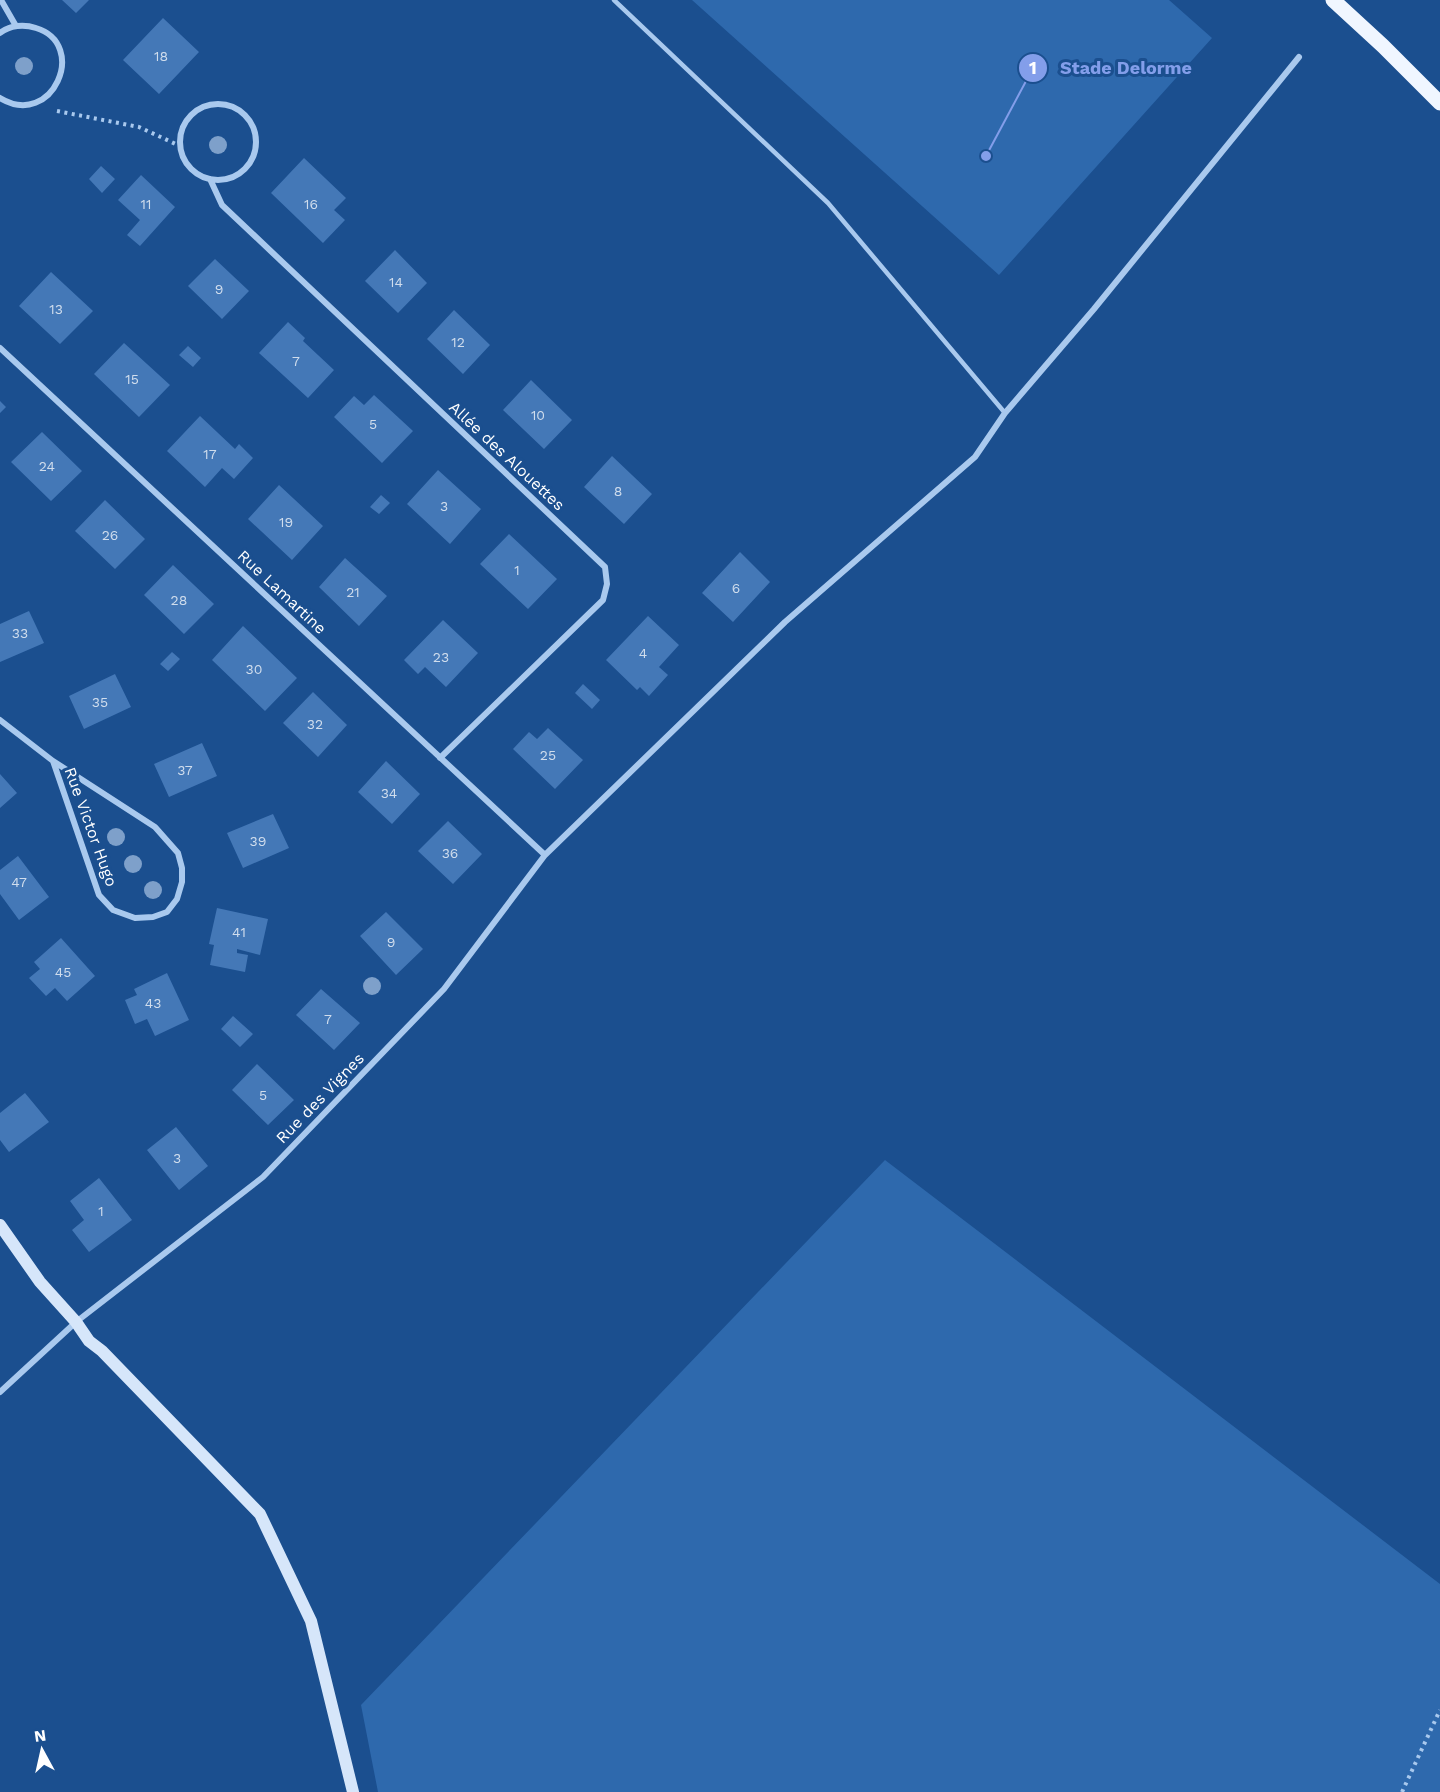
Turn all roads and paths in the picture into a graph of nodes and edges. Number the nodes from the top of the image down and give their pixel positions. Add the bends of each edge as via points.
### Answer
1 (2, 0) edge
2 (614, 0) edge
3 (1333, 0) edge
4 (16, 26) junction
5 (0, 33) edge
6 (1299, 57) dead end
7 (0, 98) edge
8 (42, 100) junction
9 (1440, 103) edge
10 (180, 146) junction
11 (210, 179) junction
12 (0, 348) edge
13 (1005, 413) junction
14 (0, 720) edge
15 (440, 758) junction
16 (53, 761) junction
17 (545, 855) junction
18 (0, 1225) edge
19 (76, 1322) junction
20 (0, 1392) edge
21 (1440, 1710) edge
22 (352, 1792) edge
23 (1402, 1792) edge

1 - 4 street
2 - 13 lane via 828,203
3 - 9 main road
4 - 5 street
4 - 8 street via 40,29 58,46 63,70 52,93
6 - 13 street, Rue des Vignes
7 - 8 street via 22,105
8 - 10 path via 58,111 139,127
10 - 11 street, Allée des Alouettes via 190,167
10 - 11 street via 181,133 194,112 218,104 241,112 255,133 252,158 235,176
11 - 15 street, Allée des Alouettes via 222,205 605,567 607,584 603,600
12 - 15 street, Rue Lamartine
13 - 17 street, Rue des Vignes via 975,458 786,622
14 - 16 street, Rue Victor Hugo
15 - 17 street, Rue Lamartine
16 - 16 street, Rue Victor Hugo via 155,827 178,853 182,882 177,899 167,912 135,918 113,910 99,895
17 - 19 street, Rue des Vignes via 444,989 263,1177
18 - 19 street via 39,1282
19 - 20 street, Rue des Vignes
19 - 22 street via 89,1341 260,1514 311,1621
21 - 23 path

